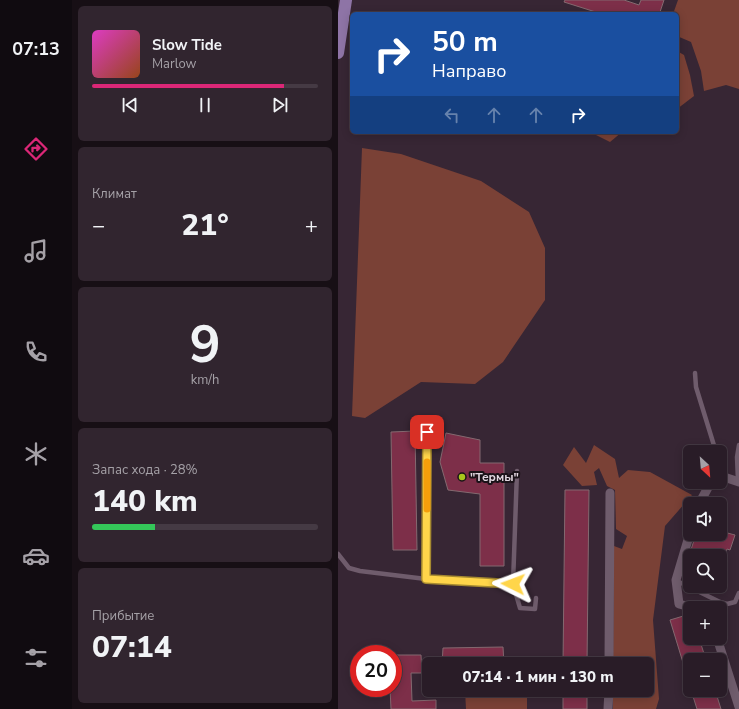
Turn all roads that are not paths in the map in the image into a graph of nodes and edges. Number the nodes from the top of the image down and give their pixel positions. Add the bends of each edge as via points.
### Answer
1 (346, 0) edge
2 (338, 53) edge
3 (695, 373) dead end
4 (427, 432) dead end
5 (714, 445) edge
6 (739, 445) edge
7 (517, 471) dead end
8 (727, 479) edge
9 (739, 482) edge
10 (610, 493) dead end
11 (688, 541) edge
12 (338, 554) edge
13 (426, 579) junction
14 (676, 580) junction
15 (513, 584) junction
16 (739, 593) edge
17 (536, 598) dead end
18 (683, 605) edge
19 (719, 645) edge
20 (609, 657) edge
21 (609, 697) edge
22 (739, 707) edge
23 (608, 709) edge

1 - 2 main road
3 - 5 lane via 696,387
4 - 13 lane
6 - 9 lane
7 - 15 lane
8 - 9 street
10 - 20 street
11 - 14 street
12 - 13 lane via 349,568
13 - 15 lane
14 - 16 lane via 727,604 734,602
14 - 18 street via 679,604
15 - 17 lane via 520,608 535,610
19 - 22 street
21 - 23 street

